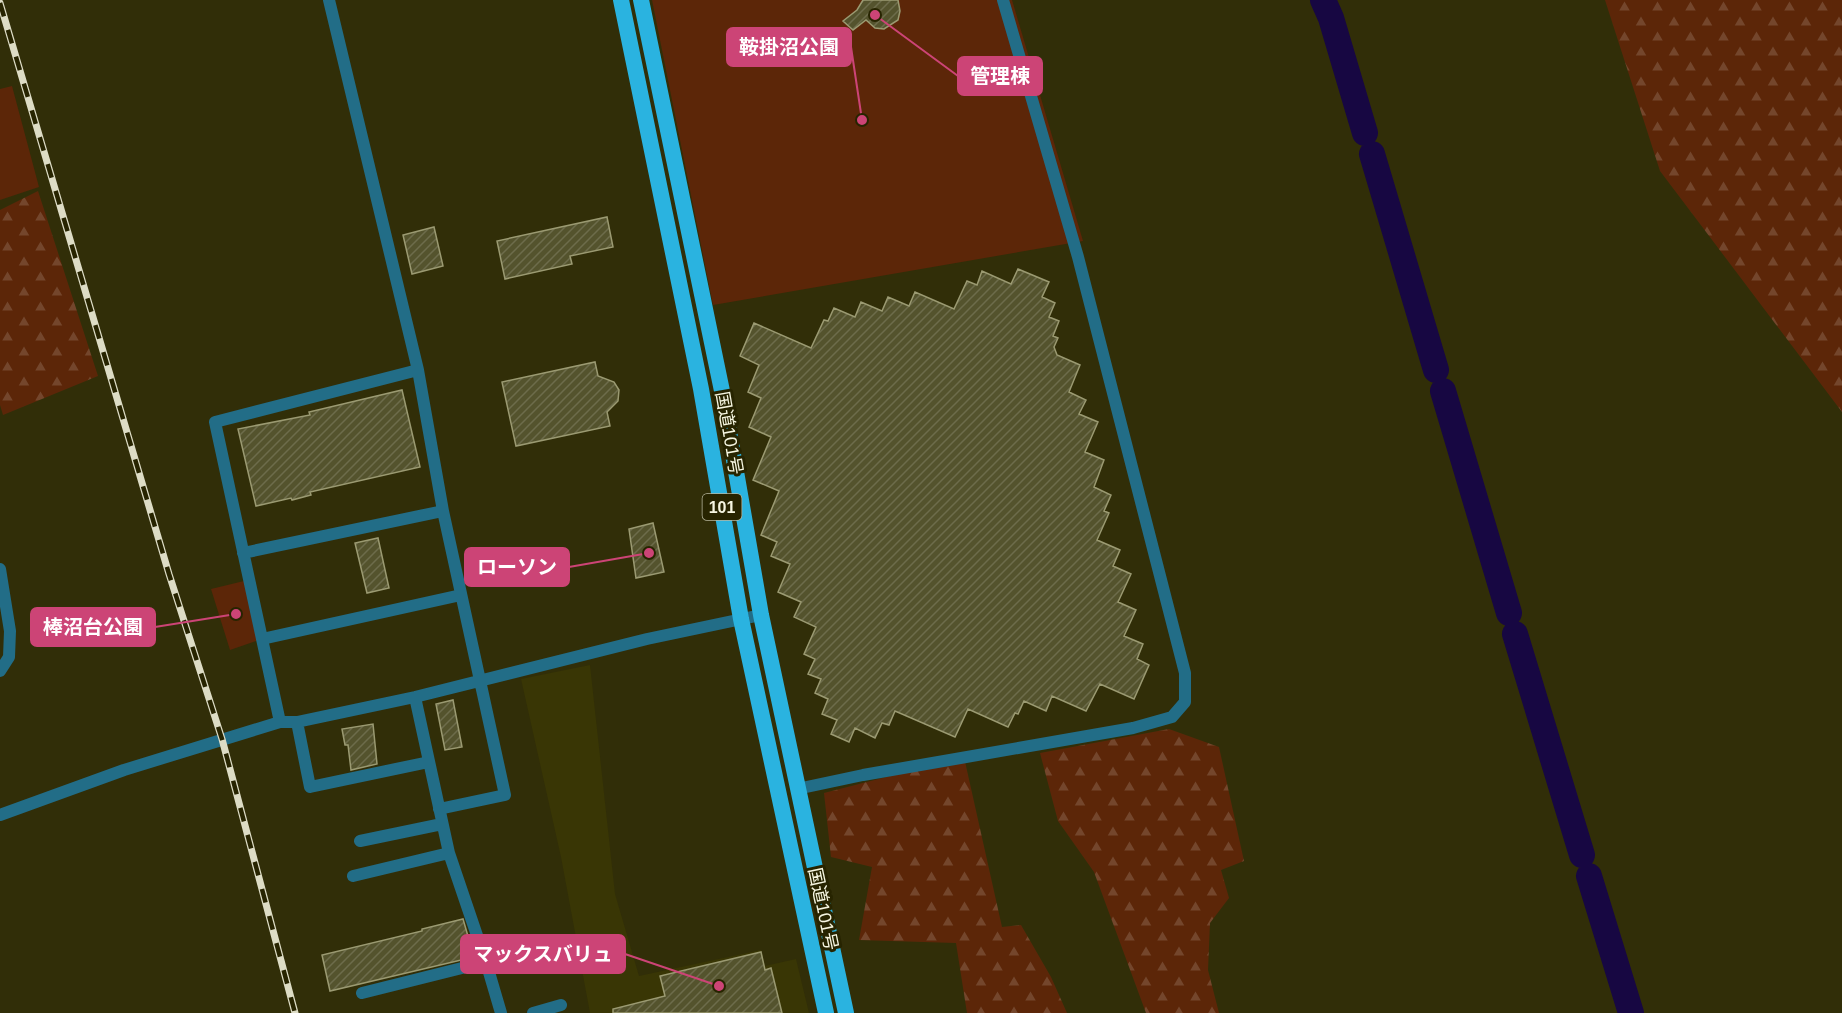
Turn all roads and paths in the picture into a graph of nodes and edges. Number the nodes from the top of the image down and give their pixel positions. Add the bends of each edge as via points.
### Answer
1 (329, 0) edge
2 (621, 0) edge
3 (641, 0) edge
4 (1004, 0) edge
5 (418, 370) junction
6 (443, 511) junction
7 (243, 552) junction
8 (0, 569) edge
9 (461, 595) junction
10 (761, 615) junction
11 (741, 619) junction
12 (262, 639) junction
13 (0, 671) edge
14 (481, 681) junction
15 (415, 697) junction
16 (280, 722) junction
17 (297, 722) junction
18 (429, 762) junction
19 (797, 789) junction
20 (439, 809) junction
21 (0, 815) edge
22 (442, 824) junction
23 (360, 841) dead end
24 (448, 853) junction
25 (353, 876) dead end
26 (486, 962) junction
27 (362, 993) dead end
28 (561, 1005) dead end
29 (501, 1013) edge
30 (533, 1013) edge
31 (826, 1013) edge
32 (846, 1013) edge

1 - 5 street
2 - 11 highway, 国道101号 / 101 via 701,389
3 - 10 highway, 国道101号 / 101 via 722,391
4 - 19 street via 1078,256 1160,573 1185,674 1185,702 1172,717 1133,729
5 - 6 street
5 - 7 street via 215,422
6 - 7 street
6 - 9 street
7 - 12 street
8 - 13 street via 10,631 9,657
9 - 12 street
9 - 14 street
10 - 11 street
10 - 19 highway, 国道101号 / 101
11 - 14 street
11 - 31 highway, 国道101号 / 101
12 - 16 street
14 - 15 street
14 - 20 street via 505,795
15 - 17 street
15 - 18 street
16 - 17 street
16 - 21 street via 124,770
17 - 18 street via 310,787
18 - 20 street
19 - 32 highway, 国道101号 / 101
20 - 22 street
22 - 23 street
22 - 24 street
24 - 25 street
24 - 26 street
26 - 27 street
26 - 29 street
28 - 30 street

